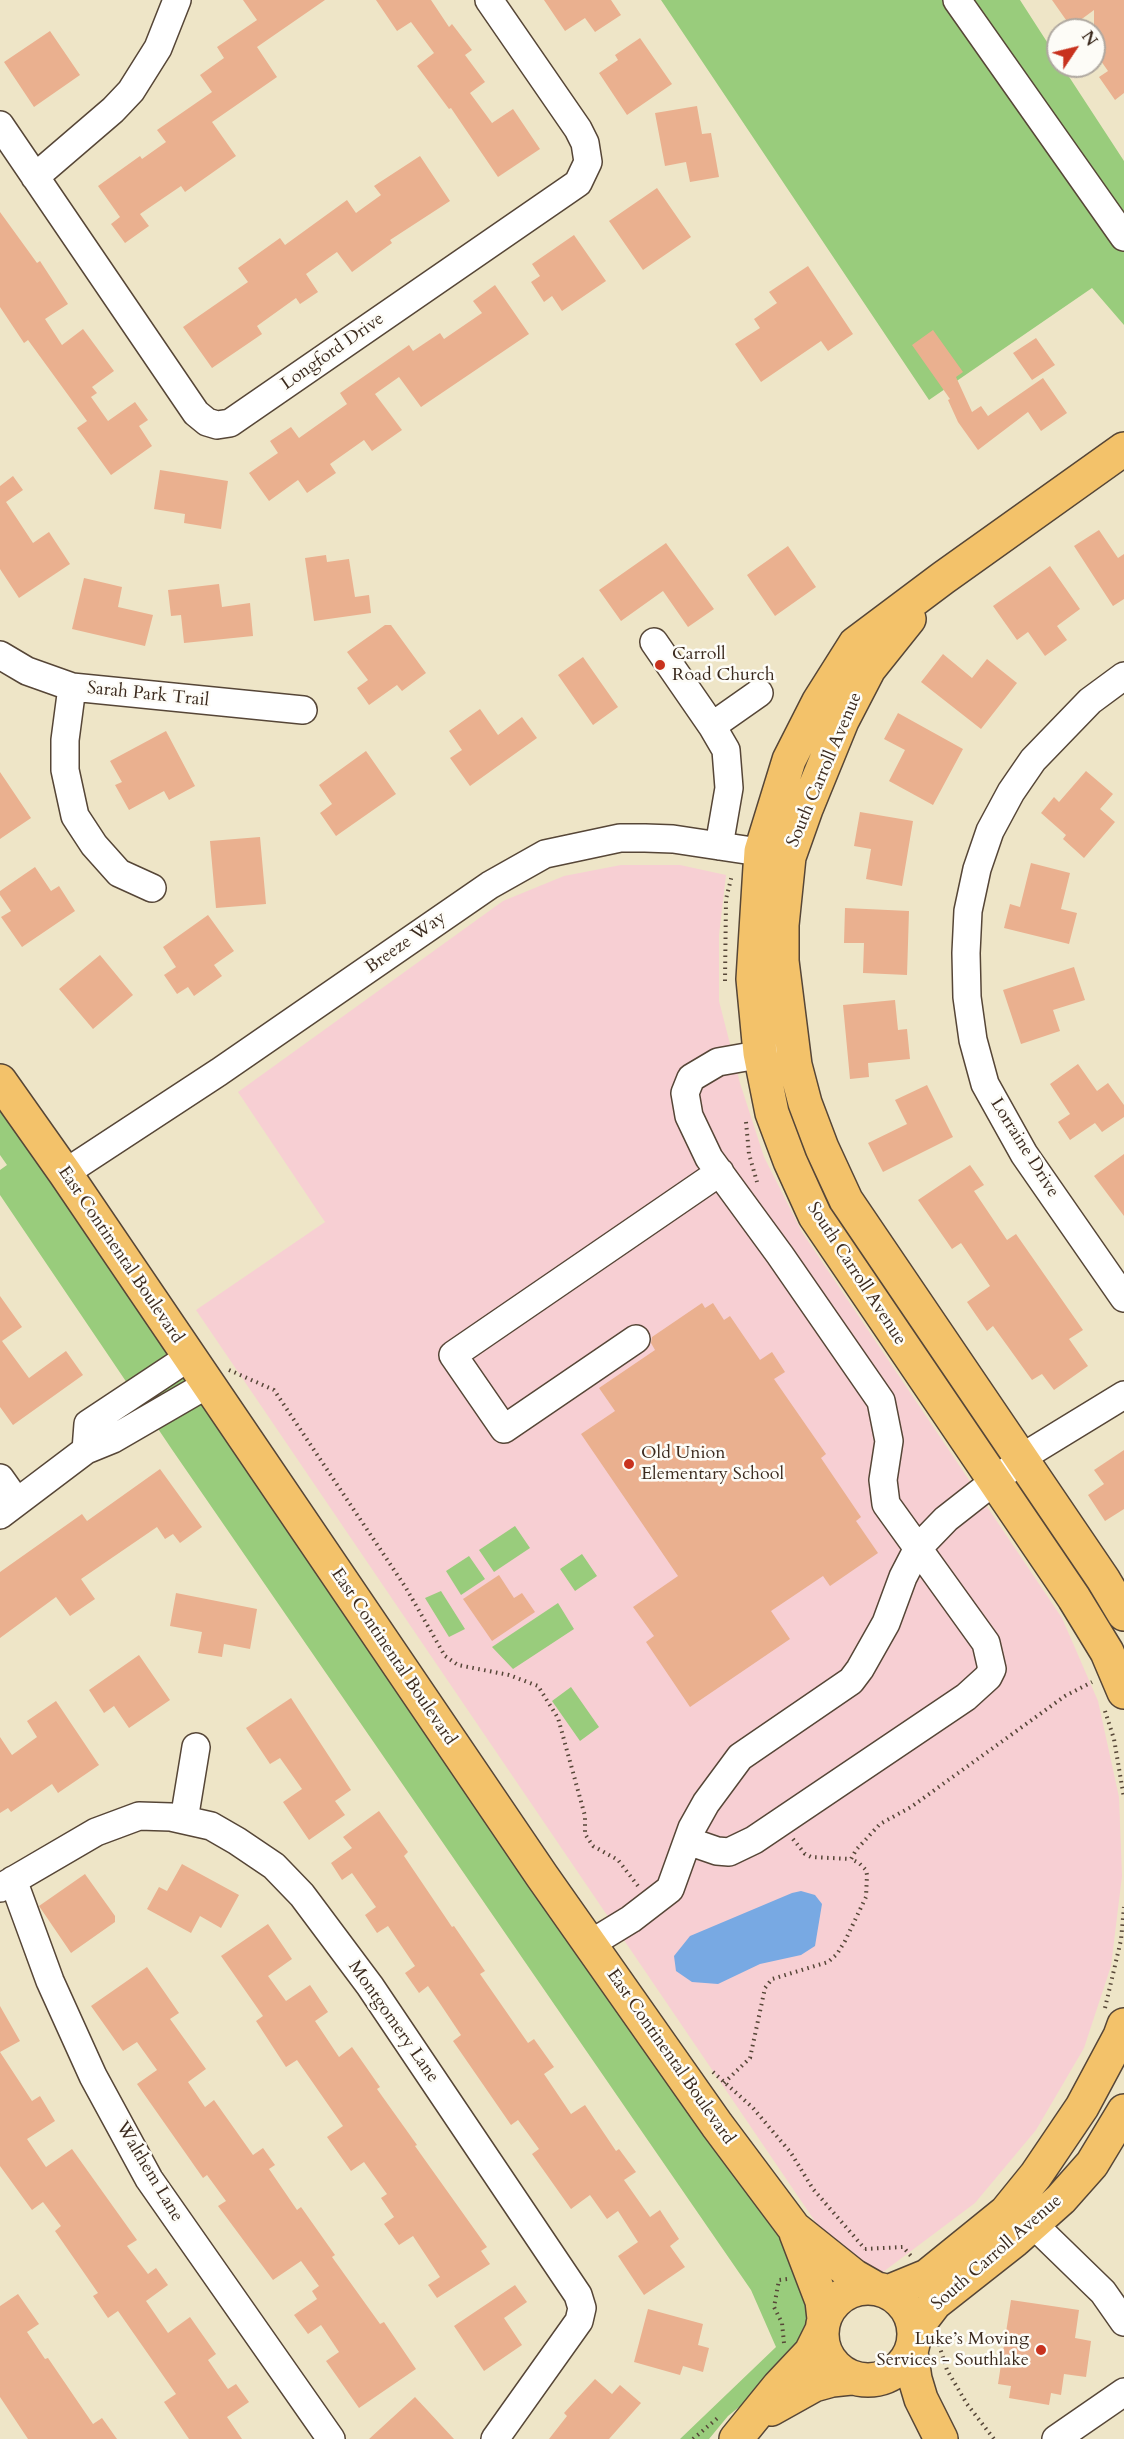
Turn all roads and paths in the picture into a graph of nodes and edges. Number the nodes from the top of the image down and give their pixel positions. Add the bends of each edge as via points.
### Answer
1 (177, 0) edge
2 (489, 0) edge
3 (957, 0) edge
4 (0, 125) edge
5 (35, 177) junction
6 (1124, 237) edge
7 (1124, 448) edge
8 (654, 642) dead end
9 (0, 655) edge
10 (1124, 676) edge
11 (72, 687) junction
12 (759, 693) dead end
13 (303, 710) dead end
14 (712, 726) junction
15 (718, 846) junction
16 (775, 854) junction
17 (152, 888) dead end
18 (793, 1049) junction
19 (760, 1053) junction
20 (0, 1081) edge
21 (720, 1172) junction
22 (65, 1173) junction
23 (1124, 1298) edge
24 (636, 1339) dead end
25 (205, 1369) junction
26 (1124, 1395) edge
27 (1021, 1460) junction
28 (0, 1478) edge
29 (996, 1479) junction
30 (8, 1508) edge
31 (918, 1548) junction
32 (1124, 1614) edge
33 (1108, 1694) edge
34 (196, 1747) dead end
35 (1124, 1798) edge
36 (184, 1820) junction
37 (779, 1823) junction
38 (688, 1841) junction
39 (851, 1859) junction
40 (7, 1884) edge
41 (640, 1894) dead end
42 (1124, 1907) edge
43 (590, 1944) junction
44 (1113, 2020) edge
45 (707, 2067) dead end
46 (724, 2083) junction
47 (1124, 2111) edge
48 (1033, 2224) junction
49 (794, 2229) junction
50 (865, 2249) junction
51 (855, 2250) dead end
52 (921, 2250) dead end
53 (779, 2280) dead end
54 (881, 2290) junction
55 (1124, 2322) edge
56 (823, 2326) junction
57 (921, 2344) junction
58 (785, 2351) dead end
59 (859, 2380) junction
60 (1124, 2392) edge
61 (739, 2422) edge
62 (940, 2437) edge
63 (331, 2439) edge
64 (495, 2439) edge
65 (693, 2439) edge
66 (994, 2439) edge
67 (1056, 2439) edge

1 - 5 street via 158,48 130,91
2 - 5 street, Longford Drive via 585,143 588,162 578,183 230,423 217,425 196,413
3 - 6 street
4 - 5 street, Longford Drive
7 - 16 main road, South Carroll Avenue via 942,578 869,669
8 - 14 street
9 - 11 street, Sarah Park Trail via 27,671
10 - 23 street, Lorraine Drive via 1090,701 1033,760 1011,792 990,831 977,869 968,911 966,953 967,997 985,1084 1024,1154
11 - 13 street, Sarah Park Trail
11 - 17 street via 65,770 75,816 119,873
12 - 14 street
14 - 15 street via 726,750 729,788
15 - 16 street, Breeze Way
15 - 22 street, Breeze Way via 673,839 620,838 545,854 490,885
16 - 18 main road, South Carroll Avenue
16 - 19 main road, South Carroll Avenue via 753,979
18 - 19 street
18 - 27 main road, South Carroll Avenue via 806,1103 846,1200
19 - 21 street via 718,1062 691,1078 685,1093 689,1116
19 - 29 main road, South Carroll Avenue via 772,1113 815,1216
20 - 22 main road, East Continental Boulevard
21 - 24 street via 453,1355 504,1430
21 - 31 street via 881,1401 889,1441 883,1480 886,1504
22 - 25 main road, East Continental Boulevard
25 - 30 street via 88,1424 86,1450
25 - 41 path via 274,1390 406,1588 445,1656 458,1665 509,1675 538,1686 558,1718 585,1816 585,1834 593,1846 618,1860
25 - 43 main road, East Continental Boulevard
26 - 27 street
27 - 29 street
27 - 32 main road, South Carroll Avenue
28 - 30 street
29 - 31 street via 946,1519
29 - 33 main road, South Carroll Avenue via 1107,1652
31 - 37 street via 986,1643 992,1669 988,1677 966,1697
31 - 38 street via 886,1623 860,1670 851,1681 740,1757 706,1803
33 - 35 path
33 - 39 path via 1065,1696 911,1807 880,1824
34 - 36 street
36 - 40 street, Montgomery Lane via 139,1816 118,1823
36 - 64 street, Montgomery Lane via 211,1826 237,1841 274,1866 302,1895 370,1986 578,2295 582,2308 576,2327
37 - 38 street via 729,1852
37 - 39 path via 811,1857
38 - 43 street via 670,1889
39 - 46 path via 866,1870 866,1897 845,1941 828,1962 772,1979 765,1988 750,2058
40 - 63 street, Walthem Lane via 93,2076 149,2179
42 - 44 path
43 - 49 main road, East Continental Boulevard
44 - 54 main road, South Carroll Avenue via 1120,2036 1082,2107 1006,2212 927,2276
45 - 46 path
46 - 50 path via 753,2108 791,2153 813,2189
47 - 48 main road, South Carroll Avenue via 1092,2164
48 - 55 street via 1102,2292
48 - 57 main road, South Carroll Avenue via 935,2303 922,2320
49 - 54 main road, East Continental Boulevard via 854,2277
49 - 56 main road, East Continental Boulevard via 822,2301
50 - 51 path
50 - 52 path via 903,2247 912,2257
53 - 58 path via 774,2307 782,2323
54 - 56 main road via 859,2289 843,2295 831,2305
54 - 57 main road via 908,2310
56 - 59 main road via 823,2346 829,2360 839,2371
56 - 61 main road via 810,2352
57 - 59 main road via 893,2374
57 - 62 main road via 915,2379
57 - 66 path via 947,2370
59 - 61 main road via 814,2385
59 - 62 main road via 890,2395
60 - 67 street
61 - 65 path

